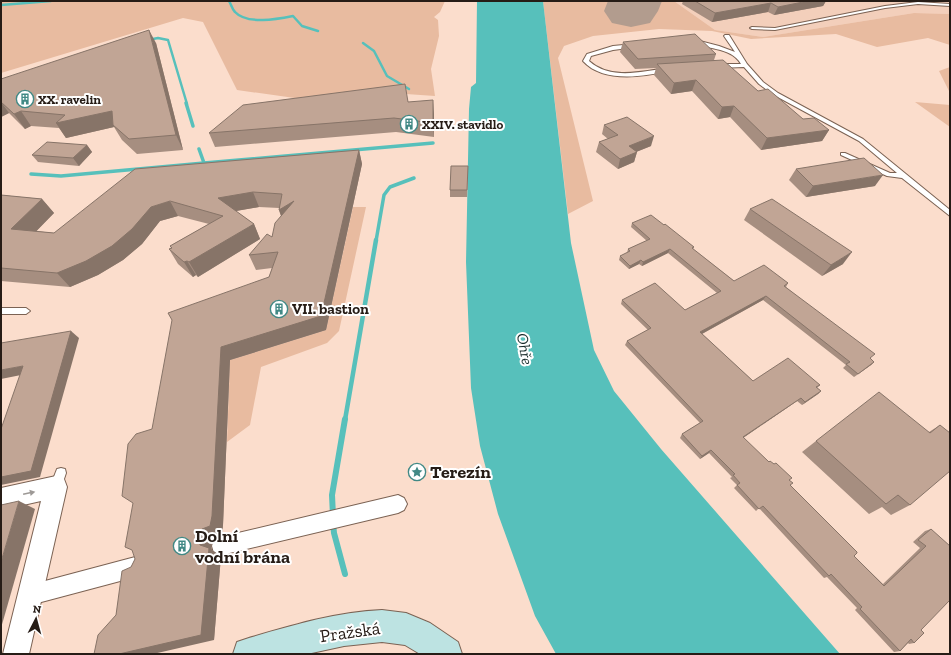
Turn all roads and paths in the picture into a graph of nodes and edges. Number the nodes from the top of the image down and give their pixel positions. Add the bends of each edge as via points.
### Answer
1 (950, 5) edge
2 (752, 28) dead end
3 (727, 36) dead end
4 (683, 42) edge
5 (644, 45) edge
6 (739, 55) junction
7 (745, 65) junction
8 (711, 66) edge
9 (675, 70) edge
10 (843, 154) dead end
11 (906, 176) junction
12 (950, 214) edge
13 (1, 310) edge
14 (26, 311) dead end
15 (1, 499) edge
16 (398, 504) dead end
17 (221, 546) dead end
18 (140, 566) edge
19 (30, 595) junction
20 (16, 654) edge
21 (249, 654) edge
22 (446, 654) edge

1 - 2 lane via 918,3 775,29
3 - 6 lane
4 - 6 lane via 706,43
5 - 9 lane via 613,48 588,55 586,61 600,72 615,74
6 - 7 lane
7 - 8 lane
7 - 11 lane via 761,83 776,94 861,140
10 - 11 lane via 889,175
11 - 12 lane
13 - 14 lane
15 -> 19 street via 58,480
16 - 17 street
18 - 19 street
19 - 20 street
21 - 22 main road, Pražská via 332,633 381,626 399,627 415,632 430,640

